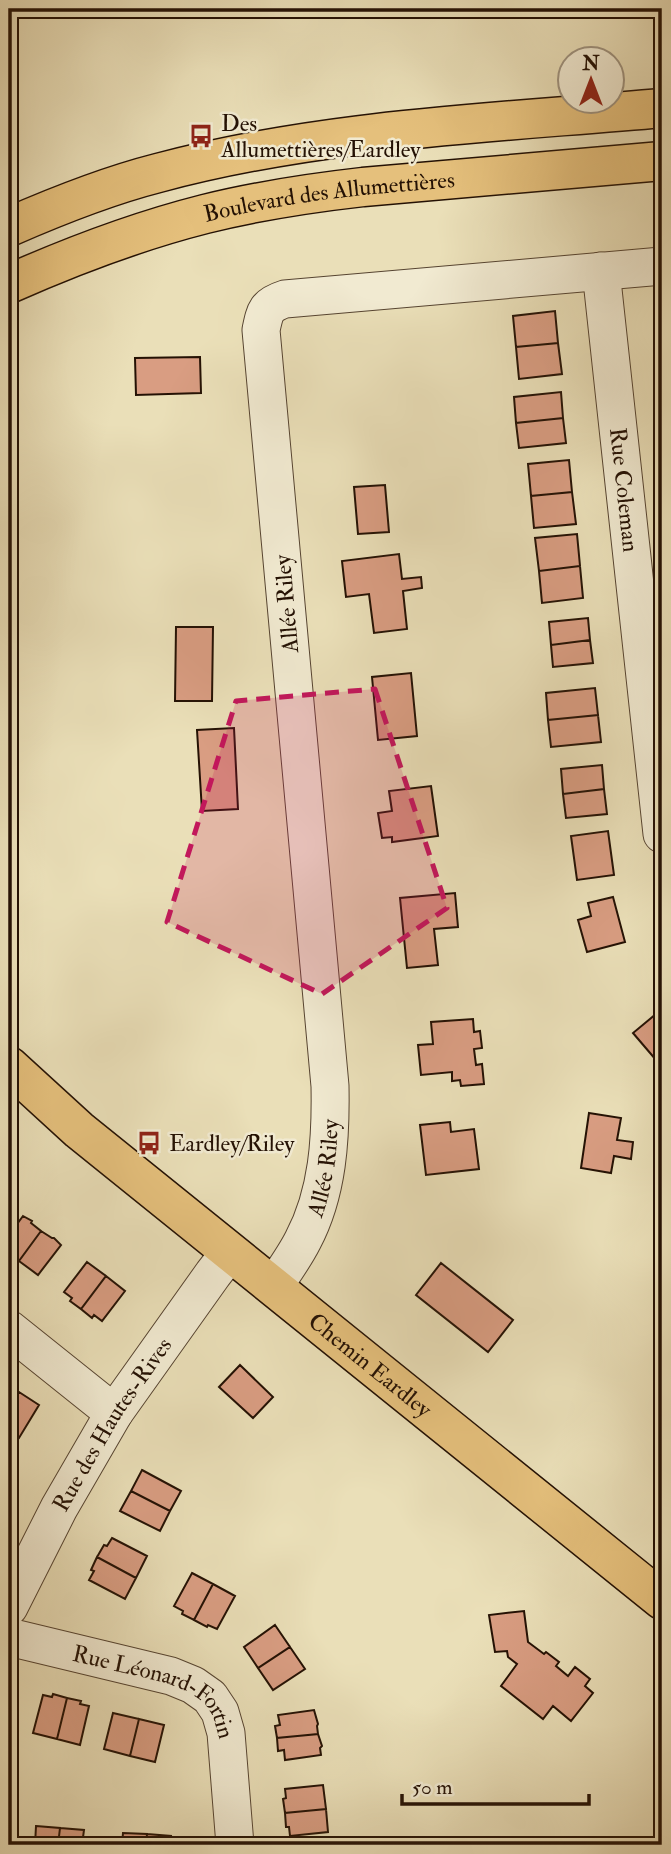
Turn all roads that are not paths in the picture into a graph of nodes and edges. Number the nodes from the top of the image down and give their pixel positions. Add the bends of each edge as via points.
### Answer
1 (662, 108) edge
2 (662, 161) edge
3 (9, 227) edge
4 (662, 266) edge
5 (601, 271) junction
6 (9, 284) edge
7 (662, 834) edge
8 (9, 1066) edge
9 (9, 1080) edge
10 (79, 1130) junction
11 (230, 1252) junction
12 (274, 1286) junction
13 (9, 1329) edge
14 (114, 1413) junction
15 (662, 1600) edge
16 (9, 1606) edge
17 (9, 1637) edge
18 (235, 1845) edge

1 - 3 main road via 338,138 252,151 155,174
2 - 6 main road, Boulevard des Allumettières via 363,187 251,204 130,236
4 - 5 street, Allée Riley
5 - 7 street, Rue Coleman
5 - 12 street, Allée Riley via 285,299 272,303 264,315 261,330 331,1115 317,1208 304,1239
8 - 10 main road, Chemin Eardley
9 - 10 main road, Chemin Eardley
10 - 11 main road, Chemin Eardley
11 - 12 main road, Chemin Eardley
11 - 14 street, Rue des Hautes-Rives
12 - 15 main road, Chemin Eardley
13 - 14 street
14 - 16 street, Rue des Hautes-Rives
17 - 18 street, Rue Léonard-Fortin via 171,1676 210,1697 226,1734

